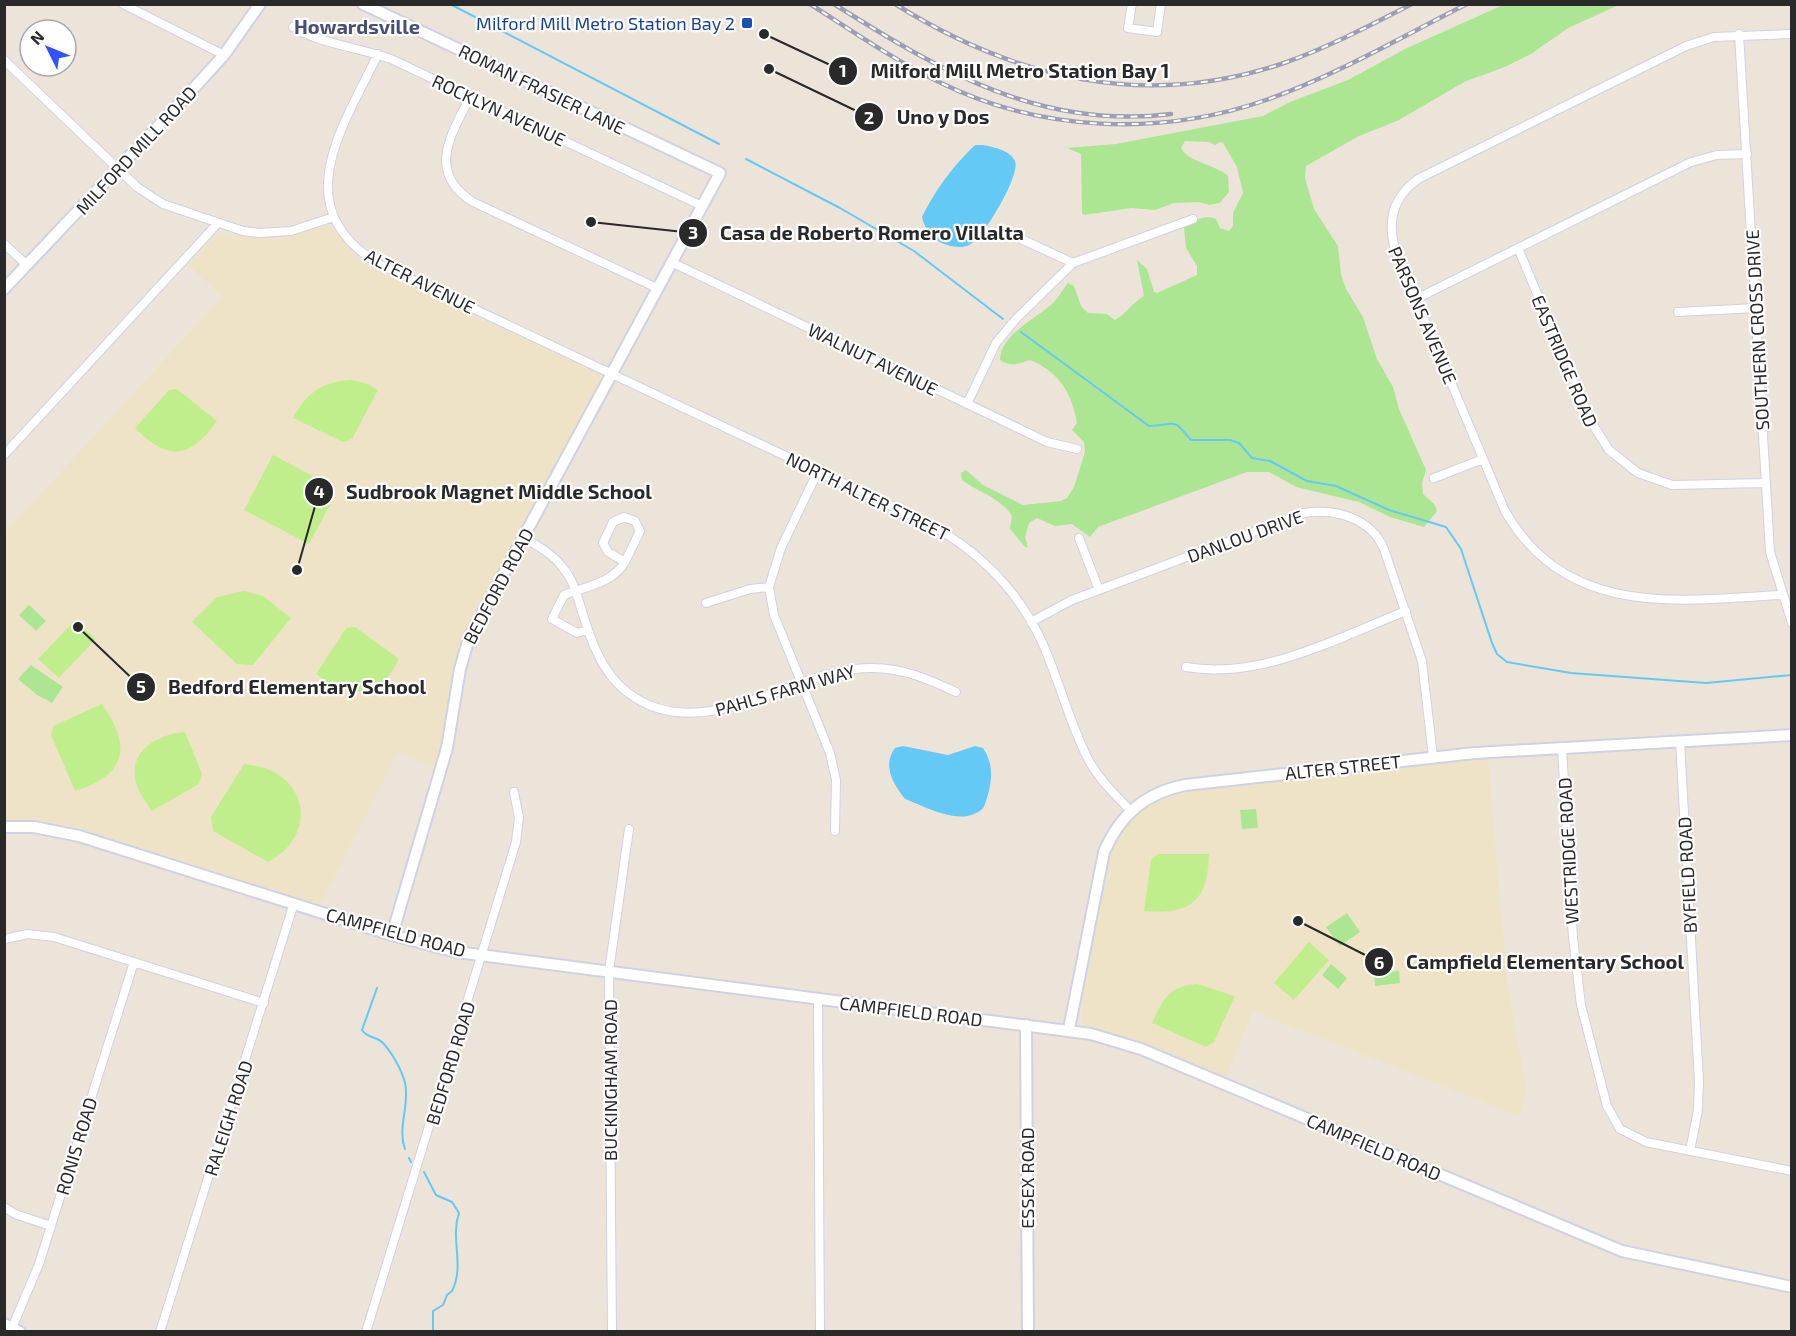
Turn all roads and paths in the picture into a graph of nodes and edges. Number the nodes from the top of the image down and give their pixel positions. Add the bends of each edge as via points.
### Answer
1 (123, 4) edge
2 (260, 4) edge
3 (363, 4) edge
4 (1132, 4) edge
5 (1161, 4) edge
6 (292, 27) dead end
7 (1739, 34) junction
8 (1791, 34) edge
9 (378, 54) junction
10 (224, 55) junction
11 (4, 60) edge
12 (470, 97) junction
13 (1747, 154) junction
14 (118, 169) junction
15 (720, 173) joint
16 (702, 206) junction
17 (334, 217) junction
18 (1193, 219) dead end
19 (218, 224) junction
20 (1021, 239) dead end
21 (4, 244) edge
22 (1518, 248) junction
23 (671, 262) junction
24 (1073, 263) junction
25 (27, 265) junction
26 (657, 288) junction
27 (4, 289) edge
28 (1416, 299) junction
29 (1756, 308) junction
30 (1678, 312) dead end
31 (613, 373) junction
32 (967, 404) junction
33 (1077, 449) dead end
34 (4, 454) edge
35 (1483, 459) junction
36 (818, 471) junction
37 (1434, 478) dead end
38 (1765, 483) junction
39 (524, 538) junction
40 (1080, 538) dead end
41 (625, 562) junction
42 (769, 586) junction
43 (1099, 590) junction
44 (576, 591) junction
45 (1782, 595) junction
46 (706, 603) dead end
47 (1406, 611) junction
48 (1031, 622) junction
49 (1791, 623) edge
50 (588, 630) junction
51 (1186, 667) dead end
52 (803, 683) junction
53 (956, 692) dead end
54 (1791, 735) edge
55 (1680, 741) junction
56 (1562, 748) junction
57 (1432, 757) junction
58 (514, 792) dead end
59 (1130, 810) junction
60 (4, 827) edge
61 (629, 830) dead end
62 (835, 831) dead end
63 (294, 903) junction
64 (392, 934) junction
65 (4, 939) edge
66 (483, 955) junction
67 (134, 962) junction
68 (609, 971) junction
69 (818, 1000) junction
70 (264, 1003) junction
71 (1026, 1025) junction
72 (1069, 1029) junction
73 (1690, 1151) junction
74 (1791, 1172) edge
75 (4, 1207) edge
76 (51, 1226) junction
77 (1791, 1287) edge
78 (12, 1328) edge
79 (160, 1332) edge
80 (366, 1332) edge
81 (612, 1332) edge
82 (819, 1332) edge
83 (1028, 1332) edge

1 - 10 street
2 - 10 street, MILFORD MILL ROAD
3 - 15 street, ROMAN FRASIER LANE
4 - 5 street via 1128,28 1157,32
6 - 9 street, ROCKLYN AVENUE via 314,38
7 - 8 street, PARSONS AVENUE
7 - 13 street, SOUTHERN CROSS DRIVE
7 - 28 street, PARSONS AVENUE via 1686,46 1409,185 1395,205 1390,227
9 - 12 street, ROCKLYN AVENUE
9 - 17 street, ALTER AVENUE via 331,155 327,187
10 - 14 street, MILFORD MILL ROAD
11 - 14 street
12 - 16 street, ROCKLYN AVENUE
12 - 26 street via 446,155 449,176 458,190 472,202
13 - 22 street via 1717,155 1691,162
13 - 29 street, SOUTHERN CROSS DRIVE
14 - 19 street via 155,200
14 - 25 street, MILFORD MILL ROAD
15 - 16 street, BEDFORD ROAD
16 - 23 street, BEDFORD ROAD
17 - 19 street via 274,233
17 - 31 street, ALTER AVENUE via 355,247 379,264
18 - 24 street
19 - 34 street
20 - 24 street
21 - 25 street
22 - 28 street
22 - 38 street, EASTRIDGE ROAD via 1590,420 1609,450 1638,473 1672,485
23 - 26 street, BEDFORD ROAD
23 - 32 street, WALNUT AVENUE
24 - 32 street via 996,343
25 - 27 street, MILFORD MILL ROAD
26 - 31 street, BEDFORD ROAD
28 - 35 street, PARSONS AVENUE
29 - 30 street
29 - 38 street, SOUTHERN CROSS DRIVE
31 - 36 street, NORTH ALTER STREET
31 - 39 street, BEDFORD ROAD
32 - 33 street, WALNUT AVENUE via 1047,442
35 - 37 street
35 - 45 street, PARSONS AVENUE via 1505,511 1523,539 1555,567 1590,586 1660,601
36 - 42 street via 781,548
36 - 48 street, NORTH ALTER STREET via 958,540 1007,585
38 - 45 street, SOUTHERN CROSS DRIVE via 1770,552
39 - 44 street, PAHLS FARM WAY via 555,558
39 - 64 street, BEDFORD ROAD via 463,654 447,748
40 - 43 street
41 - 41 street via 608,552 603,543 613,522 624,517 634,521 640,531
41 - 44 street via 613,577
42 - 46 street
42 - 52 street via 774,615
43 - 47 street, DANLOU DRIVE via 1304,513 1326,511 1360,522 1376,534
43 - 48 street, DANLOU DRIVE
44 - 50 street, PAHLS FARM WAY
44 - 50 street via 564,595 552,619 577,633
45 - 49 street, SOUTHERN CROSS DRIVE
47 - 51 street via 1263,664 1218,670
47 - 57 street, DANLOU DRIVE via 1424,670
48 - 59 street, NORTH ALTER STREET via 1087,758
50 - 52 street, PAHLS FARM WAY via 598,657 614,682 637,699 664,711 711,712
52 - 53 street, PAHLS FARM WAY via 837,672 871,668 916,675
52 - 62 street via 834,765
54 - 55 street, ALTER STREET
55 - 56 street, ALTER STREET
55 - 73 street, BYFIELD ROAD via 1699,1083
56 - 57 street, ALTER STREET
56 - 73 street, WESTRIDGE ROAD via 1577,975 1588,1039 1604,1097 1614,1122 1627,1134
57 - 59 street, ALTER STREET via 1185,785 1156,793
58 - 66 street, BEDFORD ROAD via 519,829
59 - 72 street, ALTER STREET via 1104,852
60 - 63 street, CAMPFIELD ROAD via 57,830
61 - 68 street, BUCKINGHAM ROAD
63 - 64 street, CAMPFIELD ROAD
63 - 70 street, RALEIGH ROAD
64 - 66 street, CAMPFIELD ROAD
65 - 67 street via 40,935
66 - 68 street, CAMPFIELD ROAD
66 - 80 street, BEDFORD ROAD
67 - 70 street
67 - 76 street, RONIS ROAD
68 - 69 street, CAMPFIELD ROAD
68 - 81 street, BUCKINGHAM ROAD
69 - 71 street, CAMPFIELD ROAD
69 - 82 street
70 - 79 street, RALEIGH ROAD
71 - 72 street, CAMPFIELD ROAD
71 - 83 street, ESSEX ROAD
72 - 77 street, CAMPFIELD ROAD via 1141,1049 1614,1249
73 - 74 street, WESTRIDGE ROAD
75 - 76 street
76 - 78 street, RONIS ROAD

